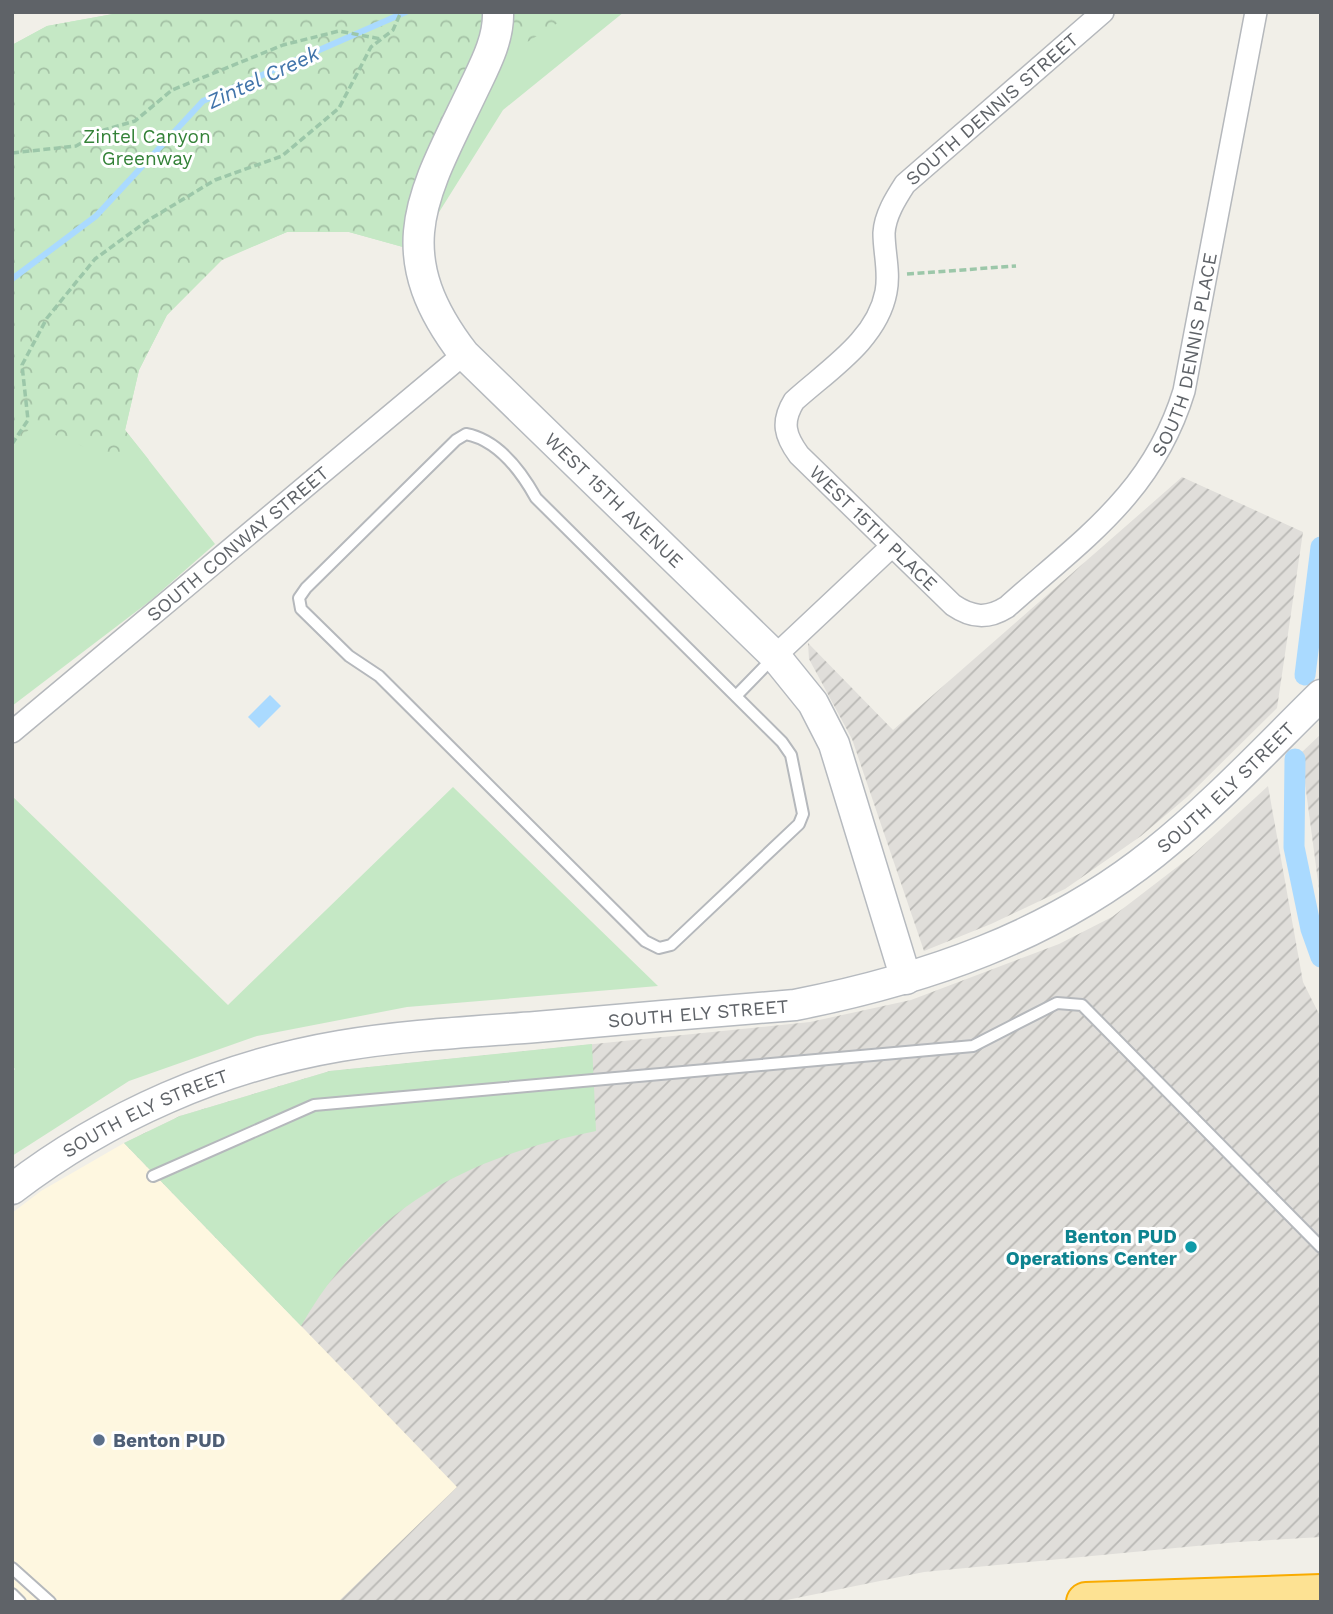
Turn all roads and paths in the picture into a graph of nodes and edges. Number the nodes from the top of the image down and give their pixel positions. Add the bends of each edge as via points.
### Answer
1 (401, 12) edge
2 (498, 12) edge
3 (1103, 12) edge
4 (1256, 12) edge
5 (381, 39) junction
6 (12, 153) edge
7 (1016, 266) dead end
8 (887, 275) junction
9 (464, 354) junction
10 (785, 423) joint
11 (12, 444) edge
12 (892, 546) junction
13 (982, 617) joint
14 (775, 656) junction
15 (737, 695) junction
16 (1321, 695) edge
17 (12, 732) edge
18 (906, 979) junction
19 (153, 1176) dead end
20 (12, 1189) edge
21 (1321, 1247) edge
22 (12, 1569) edge
23 (12, 1594) edge
24 (1321, 1594) edge
25 (20, 1602) edge
26 (50, 1602) edge
27 (1086, 1602) edge

1 - 5 path via 393,30
2 - 9 street, WEST 15TH AVENUE via 489,57 438,165 418,233 421,277 429,302
3 - 8 street, SOUTH DENNIS STREET via 905,184 884,230
4 - 13 street, SOUTH DENNIS PLACE via 1184,391 1168,437 1143,477 1111,513 1007,607
5 - 6 path via 339,31 283,45 172,90 135,121 104,130 76,146
5 - 11 path via 371,47 340,108 282,156 215,180 95,259 47,318 22,365 28,420
7 - 8 path
8 - 10 street, SOUTH DENNIS STREET via 882,308 873,326 794,401
9 - 14 street, WEST 15TH AVENUE
9 - 17 street, SOUTH CONWAY STREET
10 - 12 street, WEST 15TH PLACE via 799,455
12 - 13 street, WEST 15TH PLACE via 953,605
12 - 14 street
14 - 15 lane
14 - 18 street, WEST 15TH AVENUE via 813,703 834,744
15 - 15 lane via 536,498 515,466 482,437 466,434 456,440 299,598 313,624 379,676 645,941 659,948 683,936 799,824 803,814 791,755
16 - 18 street, SOUTH ELY STREET via 1198,816 1111,883 1023,936
18 - 20 street, SOUTH ELY STREET via 795,1005 390,1039 269,1062 205,1082 140,1110 68,1150
19 - 21 lane via 314,1105 973,1046 1058,1003 1082,1005
22 - 26 lane
23 - 25 lane
24 - 27 highway

